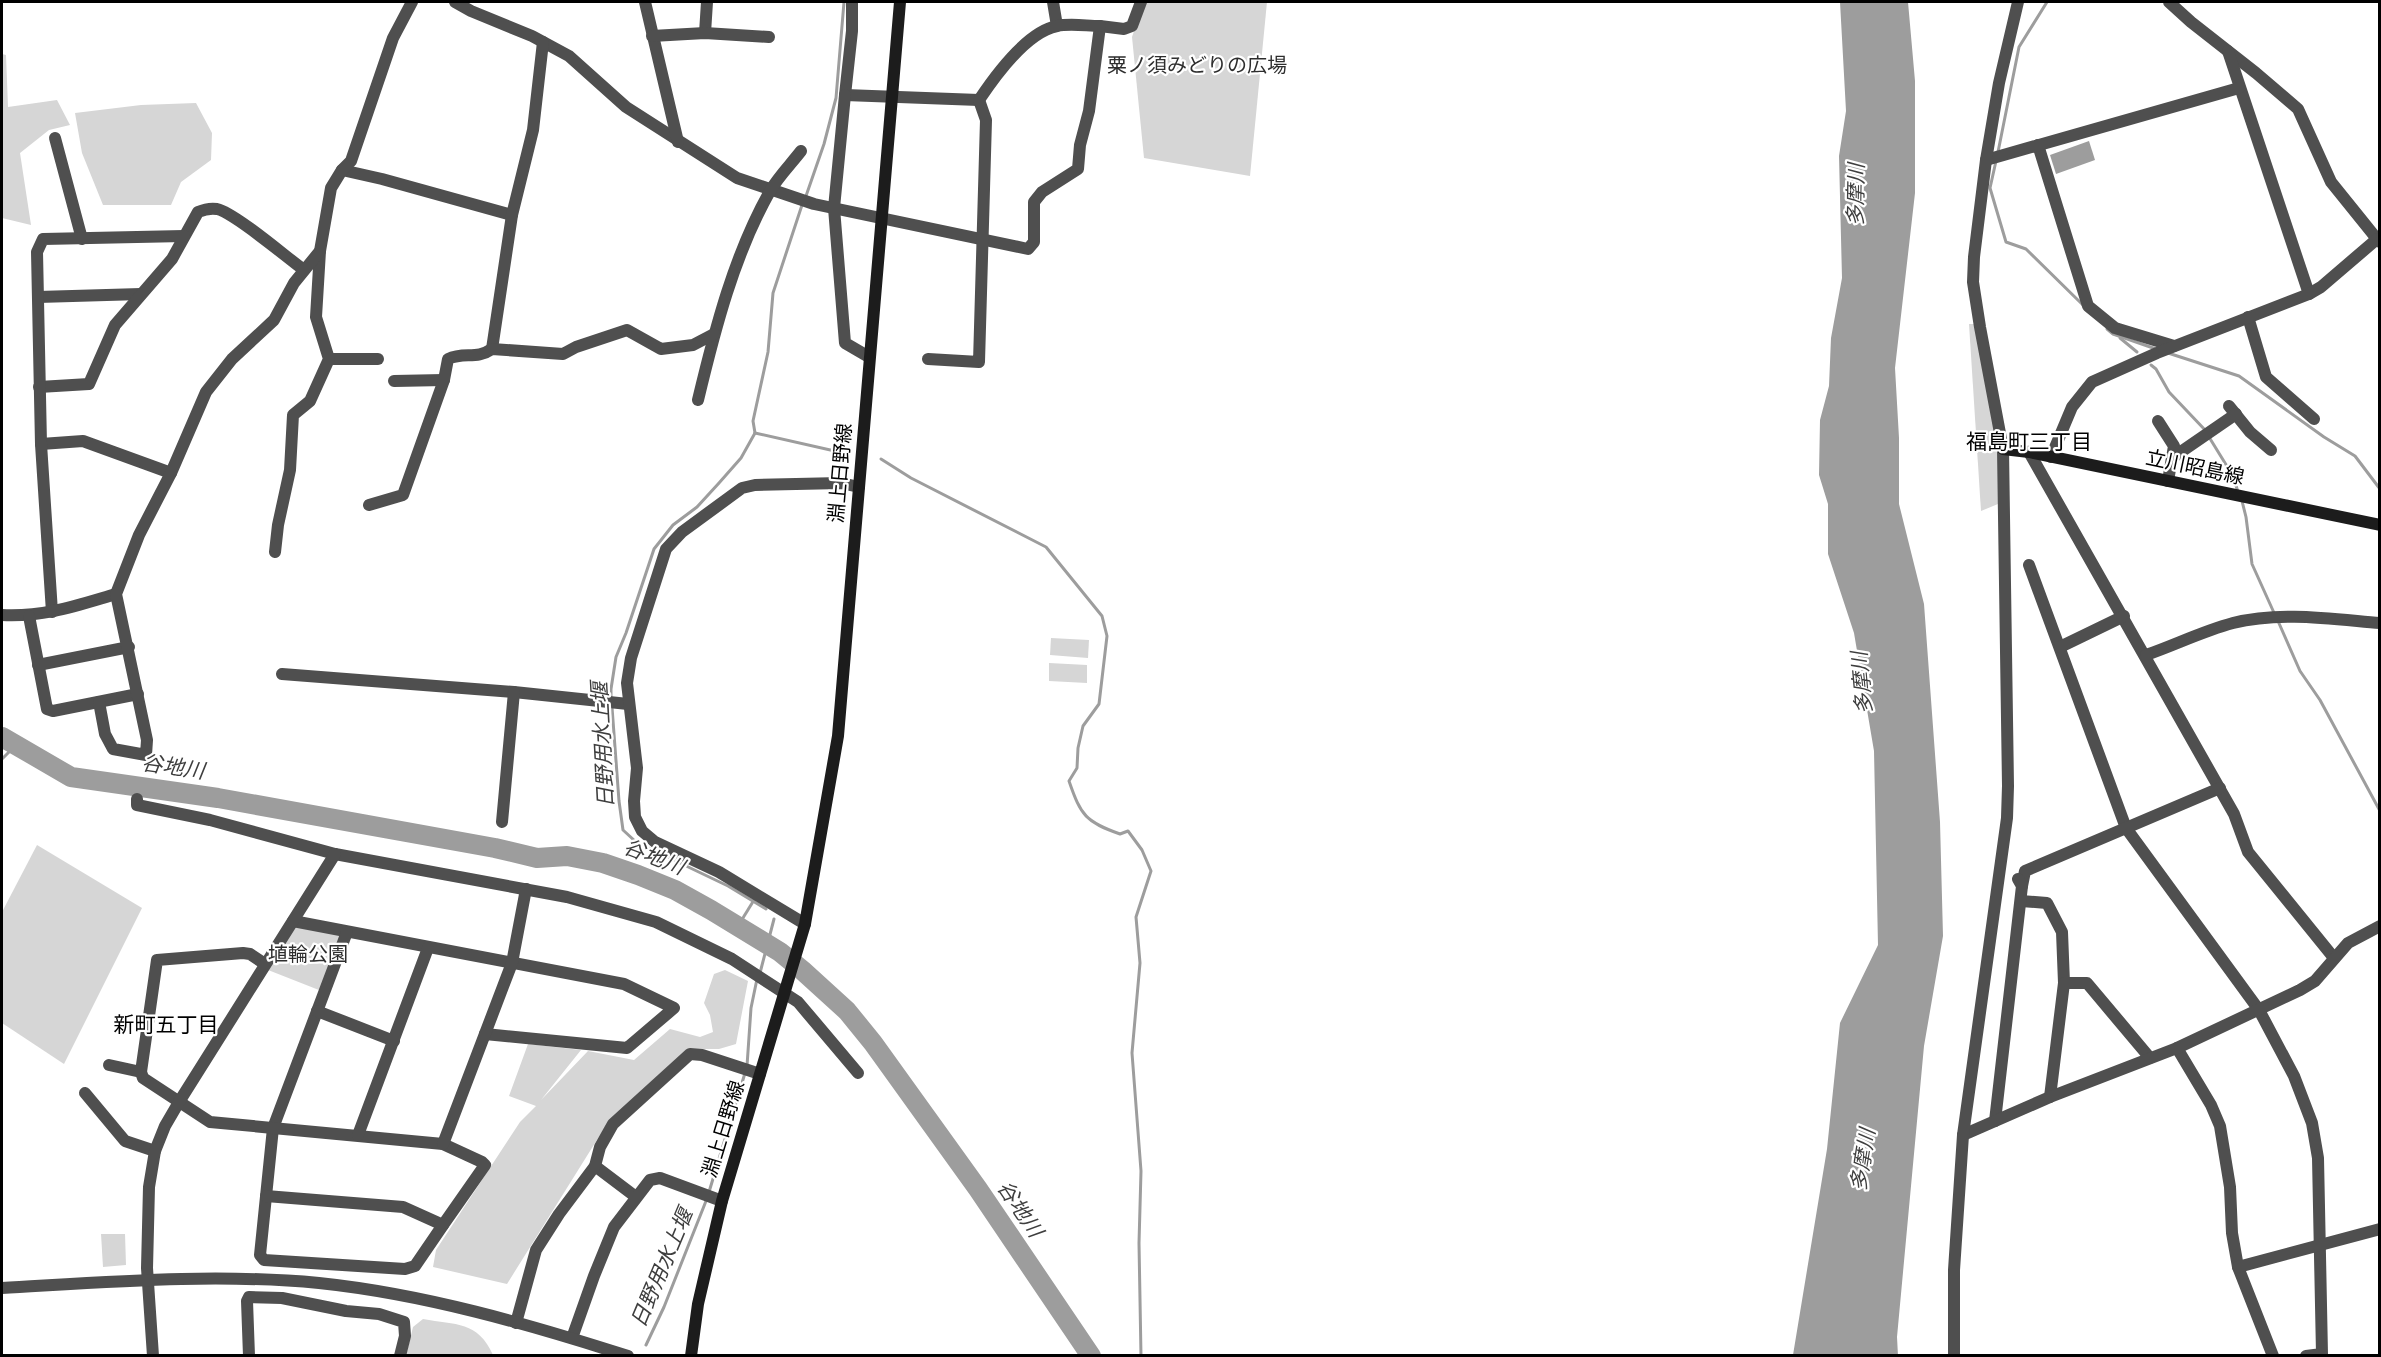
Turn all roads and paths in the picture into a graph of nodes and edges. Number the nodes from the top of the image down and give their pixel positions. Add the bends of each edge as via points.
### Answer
1 (412, 2) edge
2 (456, 2) edge
3 (645, 2) edge
4 (707, 2) edge
5 (852, 2) edge
6 (900, 2) edge
7 (1053, 2) edge
8 (1141, 2) edge
9 (2018, 2) edge
10 (2169, 2) edge
11 (1057, 26) junction
12 (1100, 26) junction
13 (705, 33) junction
14 (652, 36) junction
15 (769, 37) dead end
16 (543, 42) junction
17 (2228, 51) junction
18 (2239, 88) junction
19 (845, 95) junction
20 (891, 97) junction
21 (979, 100) junction
22 (55, 138) dead end
23 (678, 142) junction
24 (2038, 145) junction
25 (801, 150) dead end
26 (1993, 158) junction
27 (342, 170) junction
28 (772, 188) junction
29 (834, 208) junction
30 (512, 215) junction
31 (880, 218) junction
32 (184, 236) junction
33 (82, 238) junction
34 (982, 240) junction
35 (2378, 240) edge
36 (320, 251) junction
37 (304, 270) junction
38 (141, 294) junction
39 (2309, 294) junction
40 (38, 297) junction
41 (2247, 317) junction
42 (714, 334) junction
43 (492, 349) junction
44 (2166, 349) junction
45 (869, 357) junction
46 (329, 359) junction
47 (378, 359) dead end
48 (928, 359) dead end
49 (444, 380) junction
50 (394, 381) dead end
51 (39, 387) junction
52 (698, 400) dead end
53 (2314, 419) dead end
54 (2158, 421) dead end
55 (40, 444) junction
56 (2269, 444) dead end
57 (2003, 449) junction
58 (2029, 452) junction
59 (2051, 457) junction
60 (2172, 458) junction
61 (171, 473) junction
62 (2168, 481) junction
63 (860, 487) junction
64 (369, 505) dead end
65 (2379, 525) edge
66 (275, 552) dead end
67 (2029, 565) dead end
68 (117, 594) junction
69 (52, 612) junction
70 (2, 615) edge
71 (29, 616) junction
72 (2124, 616) junction
73 (2379, 623) edge
74 (129, 647) junction
75 (2060, 647) junction
76 (2146, 656) junction
77 (38, 665) junction
78 (282, 674) dead end
79 (514, 692) junction
80 (138, 694) junction
81 (99, 702) junction
82 (617, 703) junction
83 (2220, 788) junction
84 (137, 799) dead end
85 (502, 822) dead end
86 (2126, 828) junction
87 (335, 854) junction
88 (526, 889) junction
89 (2021, 901) junction
90 (293, 921) junction
91 (805, 924) junction
92 (2379, 926) edge
93 (347, 932) junction
94 (428, 948) junction
95 (2334, 958) junction
96 (512, 963) junction
97 (266, 964) junction
98 (2064, 983) junction
99 (786, 991) junction
100 (2259, 1010) junction
101 (317, 1011) junction
102 (485, 1034) junction
103 (394, 1041) junction
104 (2177, 1048) junction
105 (2150, 1058) junction
106 (109, 1065) dead end
107 (141, 1072) junction
108 (858, 1073) dead end
109 (760, 1074) junction
110 (85, 1094) dead end
111 (2050, 1097) junction
112 (179, 1102) junction
113 (1995, 1121) junction
114 (273, 1128) junction
115 (358, 1135) junction
116 (1963, 1135) junction
117 (443, 1144) junction
118 (155, 1151) junction
119 (595, 1166) junction
120 (266, 1196) junction
121 (636, 1197) junction
122 (722, 1201) junction
123 (443, 1225) junction
124 (2379, 1229) edge
125 (2320, 1246) junction
126 (2238, 1267) junction
127 (148, 1280) junction
128 (2, 1288) edge
129 (516, 1323) junction
130 (572, 1338) junction
131 (153, 1356) edge
132 (249, 1356) edge
133 (400, 1356) edge
134 (628, 1356) edge
135 (691, 1356) edge
136 (1954, 1356) edge
137 (2274, 1356) edge
138 (2306, 1356) edge

1 - 27 street via 393,38 358,145
2 - 16 street
3 - 14 street
4 - 13 street
5 - 19 street
6 - 20 main road, 淵上日野線
7 - 11 street
8 - 12 street via 1132,27
9 - 26 street via 1999,83
10 - 17 street
11 - 12 street
11 - 21 street via 1038,34 1017,53
12 - 34 street via 1078,170 1042,192 1034,202 1034,242 1028,249
13 - 14 street
13 - 15 street
14 - 23 street
16 - 23 street via 569,56 626,107
16 - 30 street via 533,130
17 - 18 street
17 - 35 street via 2298,109 2331,182
18 - 24 street
18 - 39 street
19 - 20 street
19 - 29 street
20 - 21 street
20 - 31 main road, 淵上日野線
21 - 34 street via 986,120
22 - 33 street
23 - 28 street via 737,178
24 - 26 street
24 - 44 street via 2088,306 2115,328
25 - 28 street
26 - 57 street via 1973,282
27 - 30 street
27 - 36 street via 331,188
28 - 29 street
28 - 42 street via 751,228
29 - 31 street
29 - 45 street via 845,343
30 - 43 street
31 - 34 street
31 - 45 main road, 淵上日野線
32 - 33 street
32 - 37 street via 198,212 218,209
32 - 38 street via 172,259
33 - 40 street via 43,239 37,252
34 - 48 street via 979,362
35 - 39 street
36 - 37 street
36 - 46 street via 316,316
37 - 61 street via 274,320 232,359 206,392
38 - 40 street
38 - 51 street via 115,325 88,384
39 - 41 street
40 - 51 street
41 - 44 street
41 - 53 street via 2266,377
42 - 43 street via 693,345 661,349 627,330 563,354
42 - 52 street
43 - 49 street via 482,356 448,359
44 - 59 street via 2092,382 2072,407
45 - 63 main road, 淵上日野線
46 - 47 street
46 - 66 street via 310,401 293,415 290,470
49 - 50 street
49 - 64 street via 403,495
51 - 55 street
54 - 60 street via 2174,446
55 - 61 street via 83,441
55 - 69 street
56 - 60 street via 2250,432 2232,410
57 - 58 main road, 立川昭島線
57 - 116 street via 2007,818
58 - 59 main road, 立川昭島線
58 - 72 street
59 - 62 main road, 立川昭島線
60 - 62 street
61 - 68 street via 140,535
62 - 65 main road, 立川昭島線
63 - 82 street via 841,483 755,484 742,488 682,532 666,549 631,658 627,683
63 - 91 main road, 淵上日野線 via 838,736
67 - 75 street
68 - 69 street
68 - 74 street
69 - 71 street
70 - 71 street
71 - 77 street
72 - 75 street
72 - 76 street
73 - 76 street via 2261,618 2232,624
74 - 77 street
74 - 80 street
75 - 86 street
76 - 83 street
77 - 81 street via 47,709
78 - 79 street
79 - 82 street
79 - 85 street
80 - 81 street
80 - 81 street via 146,755 113,750 105,734
82 - 91 street via 637,768 635,817 642,831 655,842 719,872
83 - 86 street
83 - 95 street via 2248,852
84 - 87 street via 137,805
86 - 89 street via 2025,871 2020,883
86 - 100 street
87 - 88 street
87 - 90 street
88 - 96 street
88 - 99 street via 656,922
89 - 98 street via 2047,903 2062,932
89 - 113 street
90 - 93 street
90 - 97 street
91 - 99 main road, 淵上日野線
92 - 95 street via 2348,943
93 - 94 street
93 - 101 street
94 - 96 street
94 - 103 street
95 - 100 street via 2315,981
96 - 102 street
96 - 102 street via 624,984 674,1008 627,1048
97 - 107 street via 243,953 157,960
97 - 112 street
98 - 105 street via 2087,983
98 - 111 street
99 - 108 street
99 - 109 main road, 淵上日野線
100 - 104 street
100 - 125 street via 2294,1076 2312,1123 2318,1158
101 - 103 street
101 - 114 street
102 - 117 street
103 - 115 street
104 - 105 street
104 - 126 street via 2220,1126
105 - 111 street
106 - 107 street
107 - 112 street via 143,1078
109 - 119 street via 690,1054 614,1125 600,1147
109 - 122 main road, 淵上日野線
110 - 118 street via 125,1141
111 - 113 street
112 - 114 street via 210,1122
112 - 118 street
113 - 116 street
114 - 115 street
114 - 120 street
115 - 117 street
116 - 136 street via 1954,1270
117 - 123 street via 485,1166
118 - 127 street via 149,1186
119 - 121 street
119 - 129 street via 536,1250
120 - 123 street via 403,1207
120 - 123 street via 260,1255 264,1260 405,1269 415,1266
121 - 122 street via 650,1180 660,1178
121 - 130 street via 614,1227
122 - 135 main road, 淵上日野線 via 698,1304
124 - 125 street
125 - 126 street
125 - 138 street via 2322,1354
126 - 137 street
127 - 128 street
127 - 129 street via 249,1278 361,1288 415,1297
127 - 131 street
129 - 130 street
130 - 134 street
132 - 133 street via 249,1297 282,1298 401,1320 405,1336

